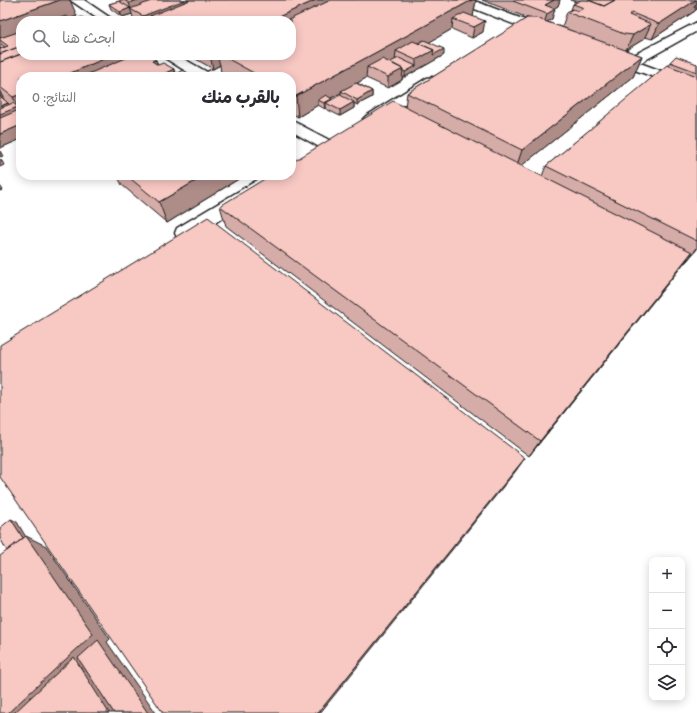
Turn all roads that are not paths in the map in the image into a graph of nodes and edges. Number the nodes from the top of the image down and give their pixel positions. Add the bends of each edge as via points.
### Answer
1 (76, 0) edge
2 (461, 0) edge
3 (96, 13) junction
4 (88, 16) edge
5 (101, 16) edge
6 (525, 24) junction
7 (697, 26) edge
8 (511, 32) edge
9 (562, 38) edge
10 (599, 52) edge
11 (176, 60) edge
12 (244, 60) edge
13 (629, 63) junction
14 (196, 72) edge
15 (218, 72) edge
16 (443, 74) edge
17 (697, 89) edge
18 (361, 124) edge
19 (296, 129) edge
20 (341, 137) edge
21 (270, 180) edge
22 (170, 242) edge

1 - 3 street
2 - 6 street
3 - 4 street
3 - 5 street
6 - 8 street
6 - 9 street
7 - 13 street
10 - 13 street
11 - 14 street
12 - 15 street
13 - 17 street
16 - 18 street
19 - 20 street via 321,149
21 - 22 street

